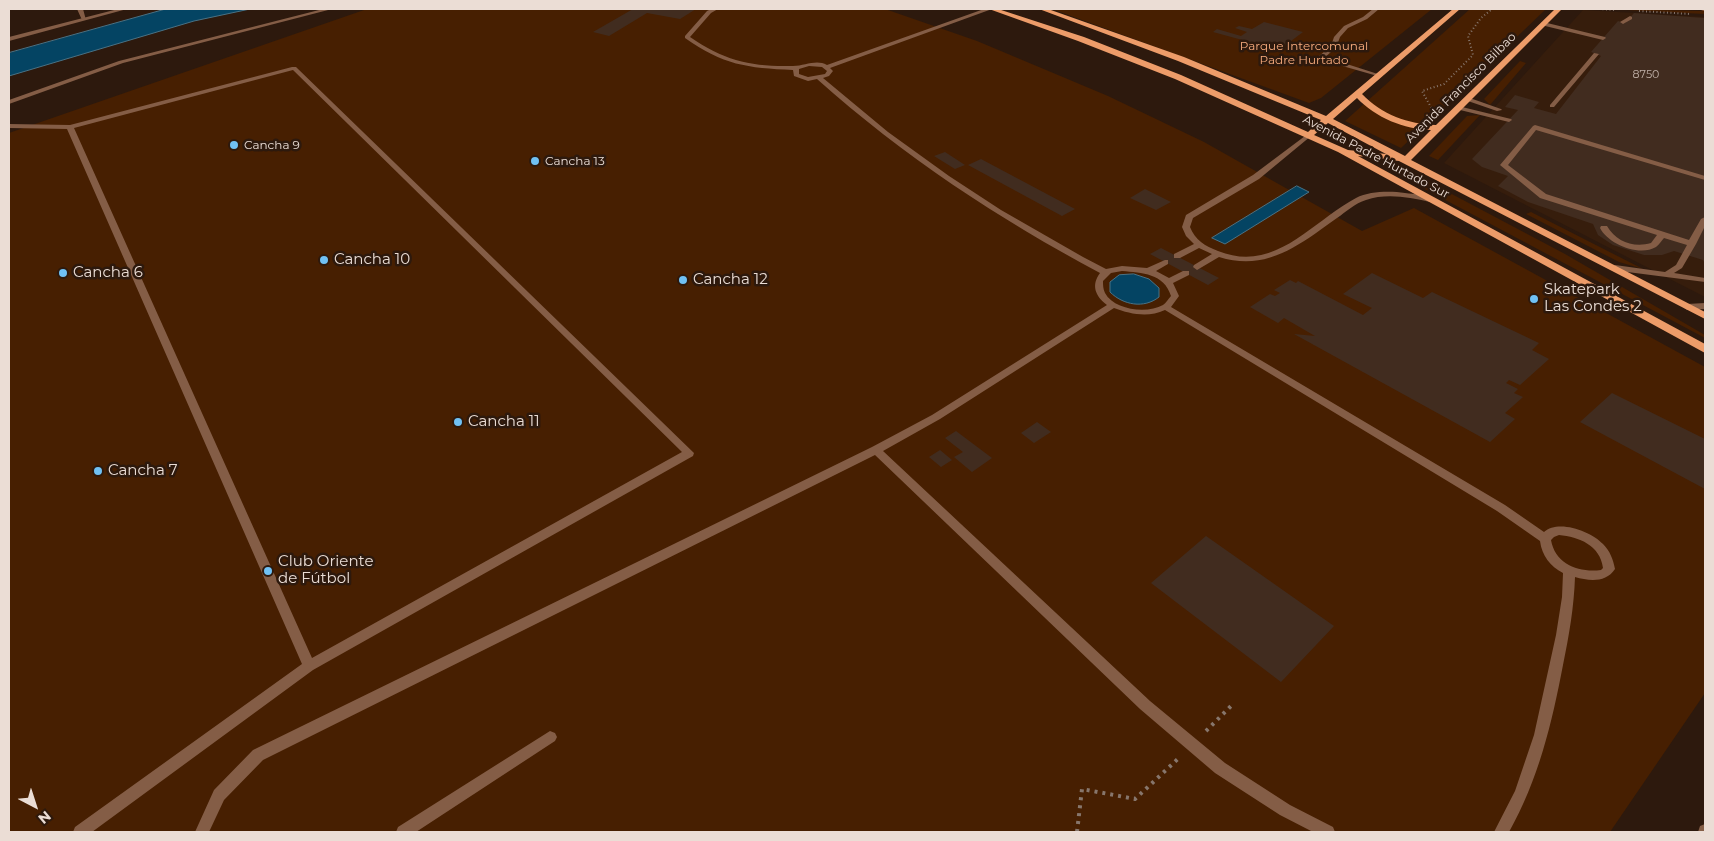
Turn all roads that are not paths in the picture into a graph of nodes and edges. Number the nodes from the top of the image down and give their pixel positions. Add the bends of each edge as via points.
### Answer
1 (80, 9) edge
2 (124, 9) edge
3 (329, 9) edge
4 (714, 9) edge
5 (991, 9) edge
6 (1042, 9) edge
7 (1376, 9) edge
8 (1457, 9) edge
9 (1558, 9) edge
10 (1550, 18) junction
11 (1630, 18) dead end
12 (84, 19) junction
13 (1623, 22) dead end
14 (1543, 24) junction
15 (1609, 32) dead end
16 (1603, 38) dead end
17 (9, 39) edge
18 (1596, 54) dead end
19 (827, 67) junction
20 (796, 68) junction
21 (1379, 76) junction
22 (818, 78) junction
23 (1357, 94) junction
24 (1467, 99) junction
25 (9, 102) edge
26 (1552, 106) dead end
27 (1458, 108) junction
28 (1326, 119) junction
29 (9, 126) edge
30 (70, 127) junction
31 (1438, 128) junction
32 (1309, 135) junction
33 (1341, 150) junction
34 (1406, 159) junction
35 (1705, 178) edge
36 (1430, 200) junction
37 (1705, 219) edge
38 (1604, 228) dead end
39 (1662, 235) junction
40 (1198, 244) junction
41 (1692, 244) junction
42 (1218, 254) junction
43 (1177, 256) dead end
44 (1165, 262) dead end
45 (1197, 267) dead end
46 (1615, 268) junction
47 (1149, 271) junction
48 (1107, 273) junction
49 (1186, 273) dead end
50 (1668, 274) junction
51 (1705, 280) edge
52 (1170, 282) junction
53 (1113, 305) junction
54 (1705, 306) edge
55 (1687, 307) junction
56 (1167, 308) junction
57 (1705, 316) edge
58 (1705, 349) edge
59 (876, 450) junction
60 (1545, 539) junction
61 (1569, 571) junction
62 (309, 666) junction
63 (550, 737) dead end
64 (80, 832) edge
65 (202, 832) edge
66 (403, 832) edge
67 (1328, 832) edge
68 (1502, 832) edge

1 - 12 street
2 - 12 street
3 - 25 street via 121,62
4 - 20 street via 687,37 704,50 727,62 747,66
5 - 19 street
5 - 32 main road, Avenida Padre Hurtado Sur via 1128,57
6 - 28 main road, Avenida Padre Hurtado Sur via 1181,58
7 - 21 street via 1346,28 1334,47 1320,58
8 - 21 main road
9 - 10 main road, Avenida Francisco Bilbao
10 - 14 main road, Avenida Francisco Bilbao
10 - 15 street
11 - 13 street
12 - 17 street
14 - 16 street
14 - 24 main road, Avenida Francisco Bilbao
18 - 26 street
19 - 20 street via 814,64
19 - 22 street via 829,73
20 - 22 street via 795,73 799,76
21 - 23 main road
22 - 48 street via 948,178
23 - 28 main road
23 - 31 main road via 1380,113 1419,126
24 - 27 main road, Avenida Francisco Bilbao
24 - 27 street via 1511,117
27 - 31 main road, Avenida Francisco Bilbao
28 - 32 main road
28 - 34 main road, Avenida Padre Hurtado Sur
29 - 30 street
30 - 62 street
30 - 62 street via 294,68 689,453
31 - 34 main road, Avenida Francisco Bilbao
32 - 33 main road, Avenida Padre Hurtado Sur
32 - 40 street via 1256,177 1189,217 1187,233
33 - 34 main road, Avenida Francisco Bilbao
33 - 36 main road, Avenida Padre Hurtado Sur
34 - 46 main road, Avenida Padre Hurtado Sur
35 - 39 street via 1535,127 1504,165 1544,196
36 - 42 street via 1396,194 1367,196 1272,256 1241,259
36 - 58 main road, Avenida Padre Hurtado Sur
37 - 41 street
38 - 39 street via 1615,240 1637,247 1654,245
39 - 41 street
40 - 42 street
40 - 43 street
41 - 50 street via 1679,266
42 - 45 street
44 - 47 street
46 - 50 street
46 - 55 main road, Avenida Padre Hurtado Sur
47 - 48 street via 1126,268
47 - 52 street
48 - 53 street via 1100,278 1099,292
49 - 52 street
50 - 51 street
52 - 56 street via 1175,296
53 - 56 street via 1135,312
53 - 59 street
54 - 55 street
55 - 57 main road, Avenida Padre Hurtado Sur
56 - 60 street via 1501,508
59 - 65 street via 258,756 220,795
59 - 67 street via 1152,711 1220,768 1285,810
60 - 61 street via 1545,549
60 - 61 street via 1550,533 1571,532 1595,543 1609,560 1609,569 1604,574 1582,576
61 - 68 street via 1569,604 1543,731 1517,807
62 - 64 street
63 - 66 street

